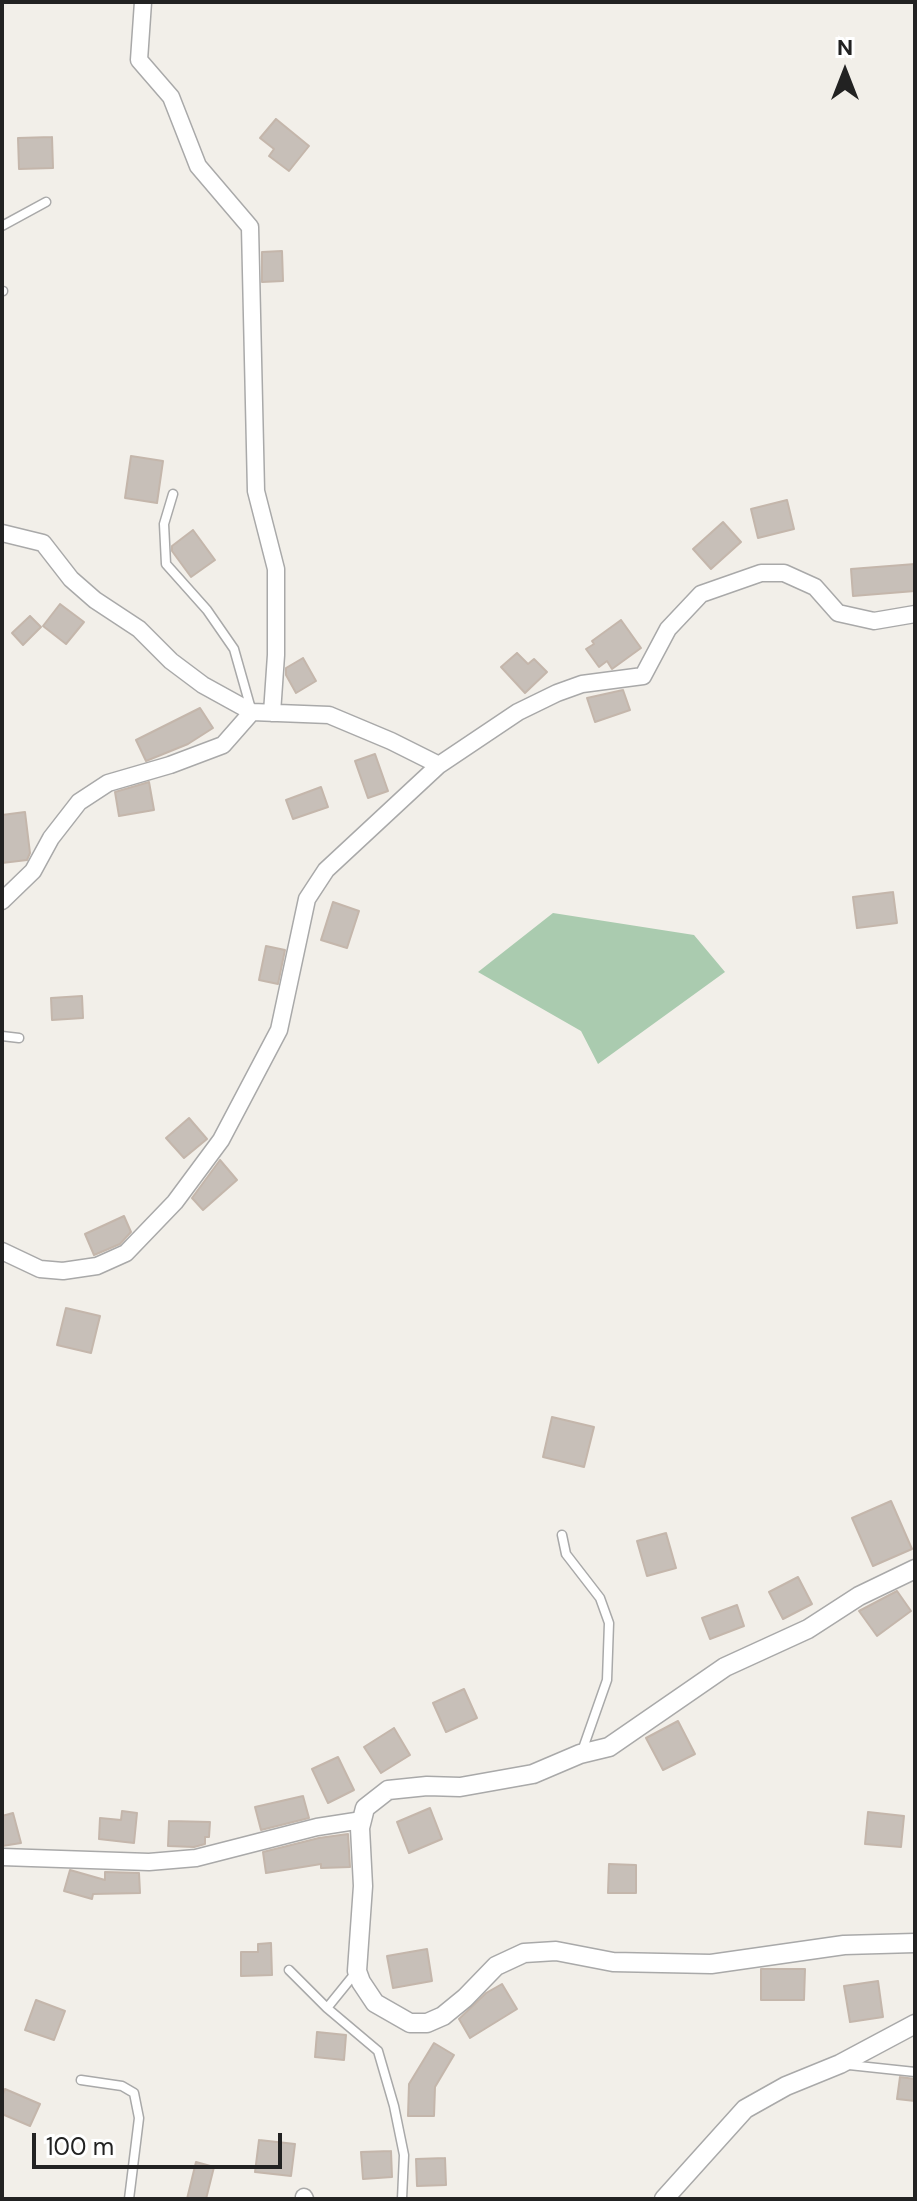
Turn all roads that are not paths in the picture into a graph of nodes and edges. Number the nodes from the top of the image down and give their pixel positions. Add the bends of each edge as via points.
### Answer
1 (143, 2) edge
2 (46, 202) dead end
3 (2, 226) edge
4 (173, 494) dead end
5 (2, 533) edge
6 (915, 614) edge
7 (252, 712) junction
8 (272, 713) junction
9 (439, 765) junction
10 (2, 901) edge
11 (2, 1036) edge
12 (19, 1038) dead end
13 (2, 1251) edge
14 (562, 1535) dead end
15 (915, 1569) edge
16 (580, 1754) junction
17 (362, 1820) junction
18 (2, 1857) edge
19 (915, 1943) edge
20 (289, 1970) dead end
21 (357, 1971) junction
22 (327, 2008) junction
23 (915, 2024) edge
24 (840, 2064) junction
25 (915, 2072) edge
26 (81, 2080) dead end
27 (129, 2199) edge
28 (402, 2199) edge
29 (664, 2199) edge

1 - 8 street via 139,60 171,97 198,166 250,227 256,491 276,569
2 - 3 lane
4 - 7 lane via 164,524 166,564 234,649
5 - 7 street via 43,543 95,600 139,629 203,685
6 - 9 street via 874,621 838,613 815,587 784,573 761,573 701,594 668,629 643,676 557,693 518,712
7 - 8 street
7 - 10 street via 223,745 108,783 79,802 33,871
8 - 9 street via 329,715
9 - 13 street via 326,870 307,899 279,1030 221,1140 175,1202 126,1253 97,1266 40,1269
11 - 12 lane
14 - 16 lane via 566,1554 600,1598 609,1623 607,1680
15 - 16 street via 808,1629 725,1667 609,1747
16 - 17 street via 533,1774 460,1787 388,1790 365,1808
17 - 18 street via 196,1858 149,1862
17 - 21 street
19 - 21 street via 844,1945 711,1964 524,1953 496,1966 465,1998 427,2023 410,2023 375,2003
20 - 22 lane
21 - 22 lane
22 - 28 lane via 378,2051 404,2155
23 - 24 street
24 - 25 lane
24 - 29 street via 745,2109
26 - 27 lane via 134,2093 139,2118

